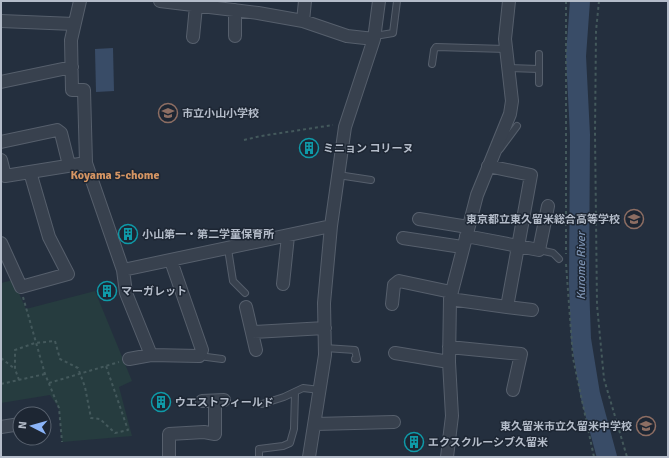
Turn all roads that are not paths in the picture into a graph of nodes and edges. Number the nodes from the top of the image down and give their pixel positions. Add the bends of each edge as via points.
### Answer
1 (80, 1) edge
2 (160, 1) edge
3 (305, 1) edge
4 (379, 1) edge
5 (398, 1) edge
6 (509, 1) edge
7 (196, 6) junction
8 (229, 7) edge
9 (1, 21) edge
10 (302, 21) junction
11 (74, 24) junction
12 (235, 36) dead end
13 (194, 37) dead end
14 (374, 38) junction
15 (506, 49) junction
16 (539, 54) dead end
17 (432, 64) dead end
18 (72, 67) junction
19 (509, 68) junction
20 (539, 69) junction
21 (1, 82) edge
22 (538, 83) dead end
23 (517, 126) dead end
24 (1, 142) edge
25 (1, 160) edge
26 (86, 163) junction
27 (490, 163) junction
28 (69, 165) junction
29 (30, 172) junction
30 (338, 175) junction
31 (3, 177) edge
32 (371, 180) dead end
33 (548, 206) dead end
34 (419, 219) dead end
35 (331, 226) junction
36 (288, 236) junction
37 (466, 237) junction
38 (403, 238) dead end
39 (1, 243) edge
40 (517, 246) junction
41 (228, 249) junction
42 (539, 250) junction
43 (559, 259) dead end
44 (171, 261) junction
45 (4, 262) edge
46 (123, 270) junction
47 (283, 284) dead end
48 (245, 293) dead end
49 (451, 295) junction
50 (392, 304) dead end
51 (246, 307) dead end
52 (507, 307) junction
53 (532, 310) dead end
54 (325, 328) junction
55 (252, 332) junction
56 (449, 347) junction
57 (325, 348) junction
58 (256, 350) dead end
59 (395, 353) dead end
60 (151, 355) junction
61 (199, 356) junction
62 (129, 359) road end
63 (222, 359) dead end
64 (355, 359) dead end
65 (449, 362) junction
66 (320, 390) junction
67 (513, 390) dead end
68 (295, 392) junction
69 (202, 401) dead end
70 (262, 404) dead end
71 (394, 422) dead end
72 (315, 424) junction
73 (12, 425) edge
74 (1, 427) edge
75 (169, 457) edge
76 (259, 457) edge
77 (309, 457) edge
78 (447, 457) edge

1 - 11 street
2 - 7 street
3 - 10 street
4 - 14 street
5 - 14 lane via 394,32
6 - 15 street via 505,25
7 - 8 street
7 - 13 street
8 - 10 street
8 - 12 street
9 - 11 street
10 - 14 street via 347,36
11 - 18 street via 71,40
14 - 30 street via 347,123
15 - 17 lane via 436,47
15 - 19 street
16 - 20 lane
18 - 21 street
18 - 26 street via 72,90 84,90
19 - 20 lane
19 - 27 street via 512,101 510,114
20 - 22 lane
23 - 27 lane
24 - 28 street via 57,130 61,133
25 - 31 street
26 - 28 street
26 - 46 street
27 - 37 street via 477,195
27 - 40 street via 531,175
28 - 29 street
29 - 31 street
29 - 45 street via 49,237 68,274 20,286
30 - 32 lane
30 - 35 street
33 - 42 street
34 - 37 street
35 - 36 street
35 - 54 street via 324,303
36 - 41 street
36 - 47 street
37 - 38 street
37 - 40 street
37 - 49 street
39 - 45 street
40 - 42 street
40 - 52 street
41 - 44 street
41 - 48 lane via 233,281
42 - 43 lane via 553,253
44 - 46 street
44 - 61 street via 202,350
46 - 60 street via 126,294
49 - 50 street via 399,281 394,285
49 - 52 street
49 - 56 street
51 - 55 street
52 - 53 street
54 - 55 street
54 - 57 street
55 - 58 street
56 - 65 street
56 - 67 street via 521,354
57 - 64 lane via 352,348 357,353
57 - 66 street
59 - 65 street
60 - 61 street
60 - 62 street
61 - 63 lane
65 - 78 street via 452,416
66 - 68 lane via 303,388
66 - 72 street
68 - 70 lane
68 - 76 lane via 294,429 290,443 259,449
69 - 75 street via 219,401 215,434 169,434
71 - 72 street
72 - 77 street
73 - 74 street

